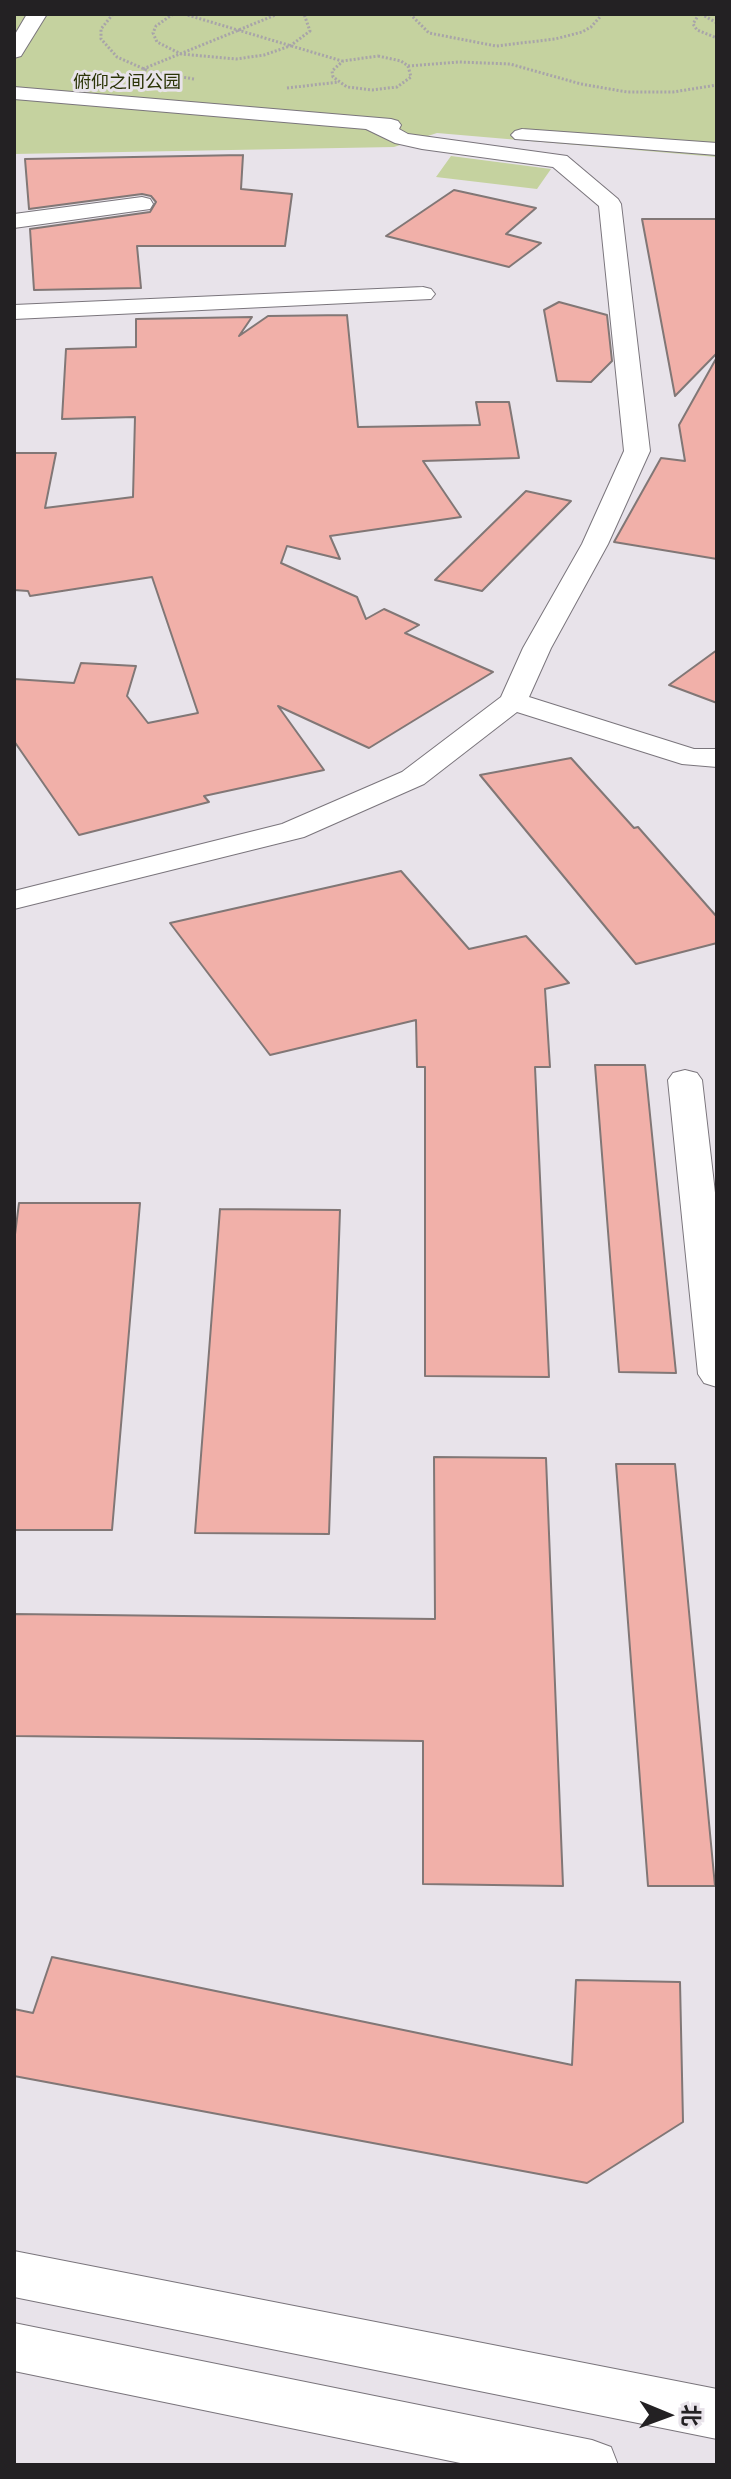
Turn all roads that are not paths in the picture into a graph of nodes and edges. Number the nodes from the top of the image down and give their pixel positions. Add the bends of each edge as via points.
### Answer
1 (37, 14) edge
2 (14, 52) edge
3 (14, 93) edge
4 (370, 123) junction
5 (717, 149) edge
6 (142, 204) dead end
7 (14, 221) edge
8 (423, 294) dead end
9 (14, 312) edge
10 (513, 701) junction
11 (717, 758) edge
12 (14, 900) edge
13 (685, 1080) dead end
14 (717, 1374) edge
15 (14, 2274) edge
16 (14, 2347) edge
17 (717, 2414) edge
18 (592, 2465) edge

1 - 2 street
3 - 4 street
4 - 5 street
4 - 10 street via 402,139 559,161 610,204 637,451
6 - 7 street
8 - 9 street
10 - 11 street via 692,758
10 - 12 street via 413,778 293,831
13 - 14 street
15 - 17 street
16 - 18 street

